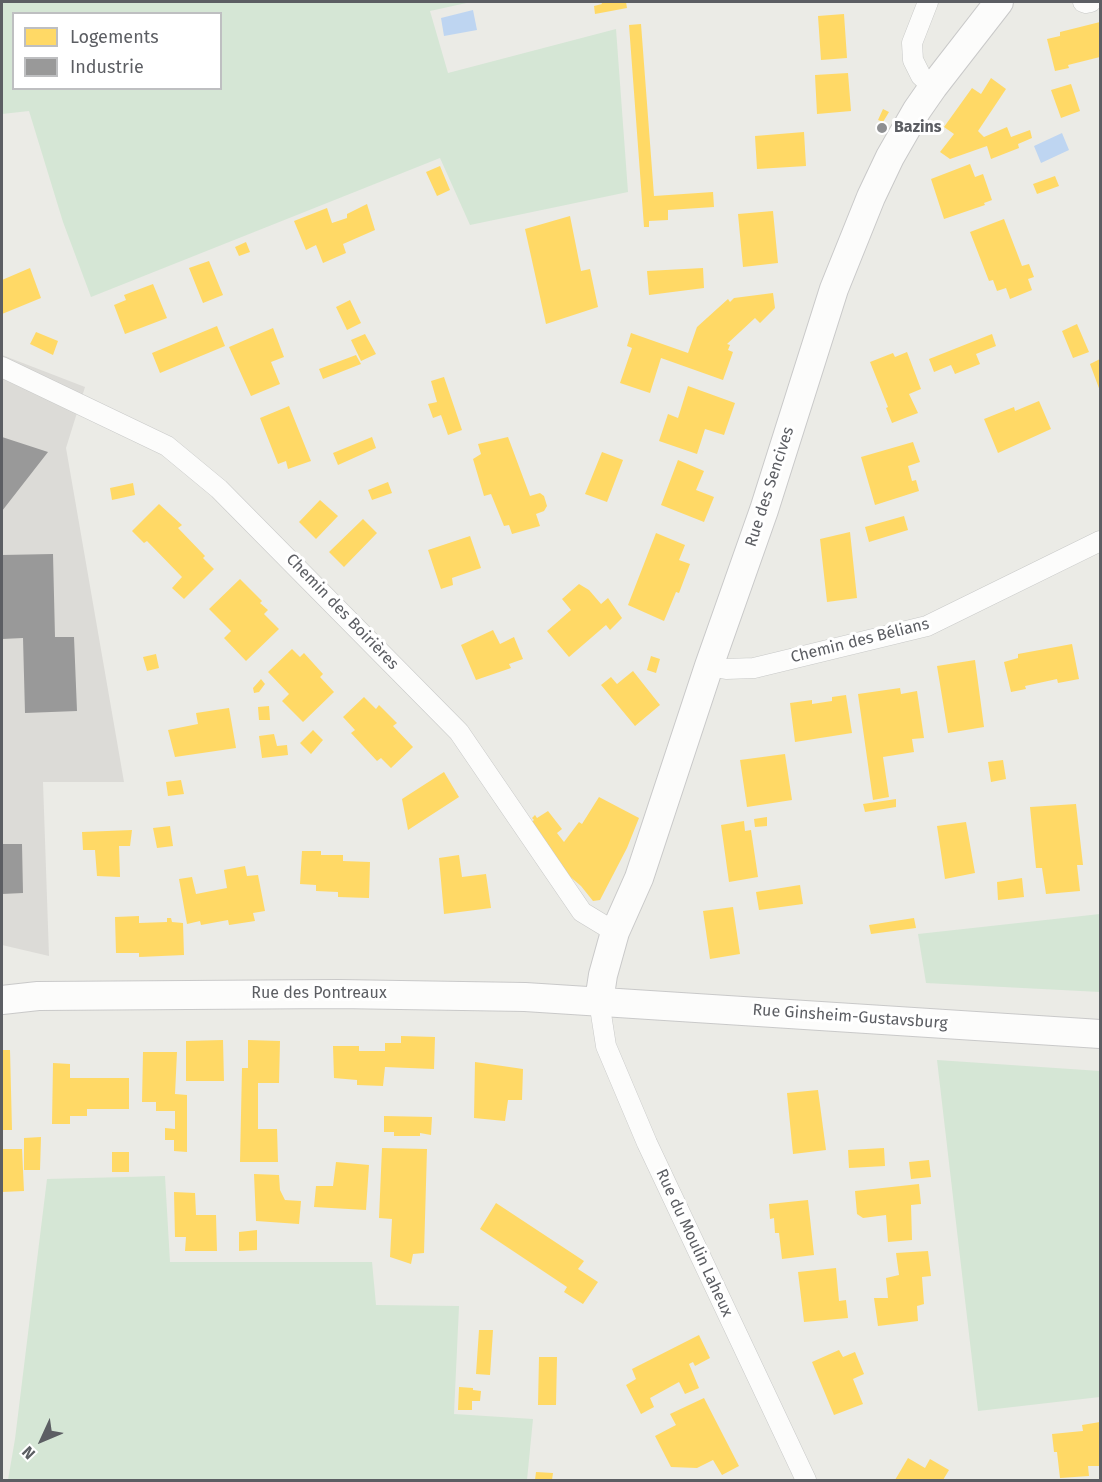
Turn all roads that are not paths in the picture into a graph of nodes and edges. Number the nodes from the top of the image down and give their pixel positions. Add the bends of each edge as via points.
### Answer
1 (928, 2) edge
2 (999, 2) edge
3 (1083, 2) edge
4 (1091, 2) edge
5 (933, 87) junction
6 (2, 367) edge
7 (1101, 541) edge
8 (709, 666) junction
9 (615, 932) junction
10 (2, 986) edge
11 (38, 996) junction
12 (2, 1000) edge
13 (599, 1001) junction
14 (1101, 1034) edge
15 (806, 1480) edge

1 - 5 street via 912,43 913,60
2 - 5 street, Rue des Sencives
3 - 4 street
5 - 8 street, Rue des Sencives via 890,157 834,290
6 - 9 street, Chemin des Boirières via 167,446 219,489 459,732 582,912
7 - 8 street, Chemin des Bélians via 927,626 754,668
8 - 9 street, Rue des Sencives via 639,878
9 - 13 street, Rue des Sencives
10 - 11 street, Rue des Pontreaux
11 - 12 street, Rue des Pontreaux
11 - 13 street, Rue des Pontreaux via 338,994
13 - 14 street, Rue Ginsheim-Gustavsburg
13 - 15 street, Rue du Moulin Laheux via 606,1046 647,1143

